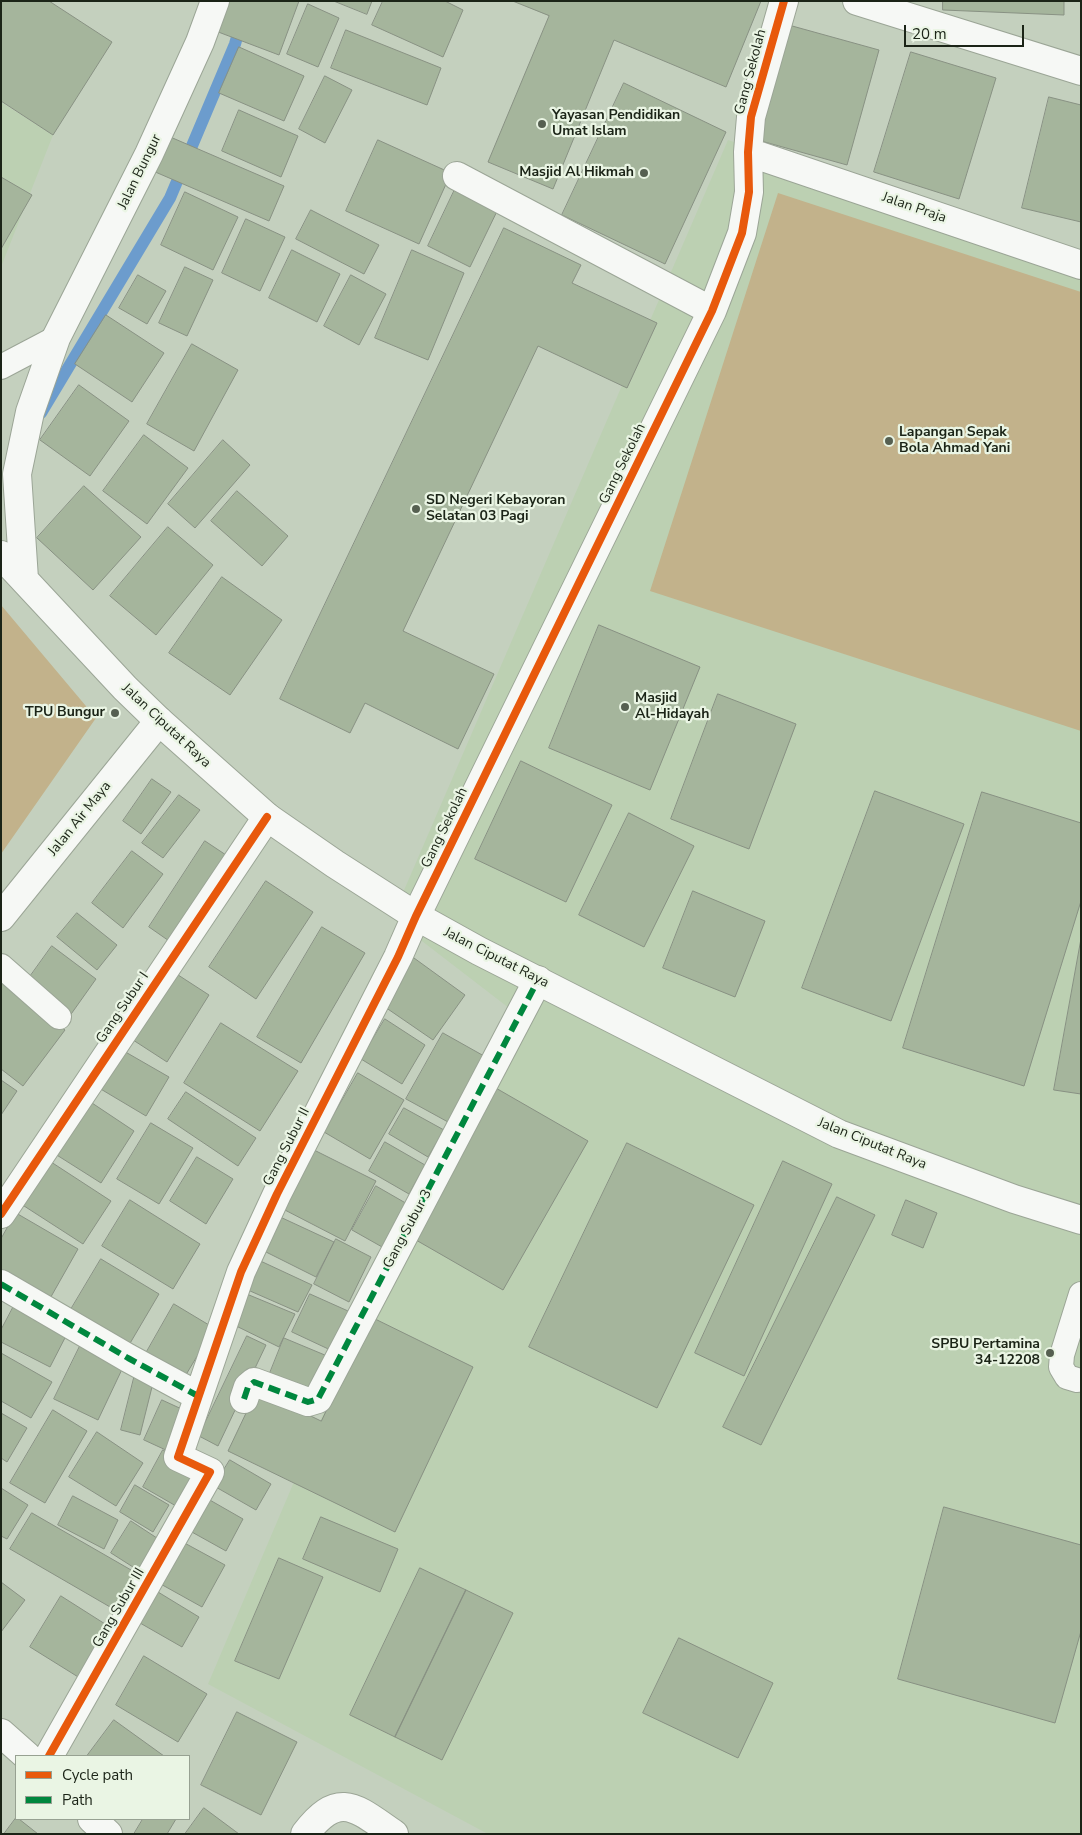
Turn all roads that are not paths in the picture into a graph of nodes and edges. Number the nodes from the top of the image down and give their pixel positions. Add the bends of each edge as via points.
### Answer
1 (215, 1) edge
2 (784, 1) edge
3 (857, 1) edge
4 (1081, 71) edge
5 (748, 152) junction
6 (457, 176) dead end
7 (1081, 265) edge
8 (712, 311) junction
9 (56, 338) junction
10 (1, 367) edge
11 (1, 555) edge
12 (24, 579) junction
13 (159, 721) junction
14 (267, 817) junction
15 (416, 916) junction
16 (1, 917) edge
17 (1, 966) edge
18 (538, 980) junction
19 (59, 1017) dead end
20 (1, 1214) edge
21 (1081, 1220) edge
22 (1, 1284) edge
23 (1081, 1294) edge
24 (1078, 1380) dead end
25 (198, 1396) junction
26 (244, 1399) dead end
27 (210, 1472) joint
28 (1, 1733) edge
29 (26, 1755) edge
30 (50, 1755) edge
31 (93, 1820) edge
32 (108, 1834) edge
33 (305, 1834) edge
34 (394, 1834) edge

1 - 9 street, Jalan Bungur via 149,154
2 - 5 street, Gang Sekolah via 751,117
3 - 4 street
5 - 7 street, Jalan Praja
5 - 8 street, Gang Sekolah via 749,192 742,233
6 - 8 street
8 - 15 street, Gang Sekolah
9 - 10 lane
9 - 12 street, Jalan Bungur via 30,412 17,474
11 - 12 street, Jalan Ciputat Raya
12 - 13 street, Jalan Ciputat Raya via 87,650
13 - 14 street, Jalan Ciputat Raya
13 - 16 street, Jalan Air Maya
14 - 15 street, Jalan Ciputat Raya
14 - 20 street, Gang Subur I
15 - 18 street, Jalan Ciputat Raya
15 - 25 street, Gang Subur II via 265,1220 242,1272
17 - 19 lane
18 - 21 street, Jalan Ciputat Raya via 839,1134 1014,1200
18 - 26 street, Gang Subur 3 via 318,1399 308,1402 254,1382 248,1387
22 - 25 street
23 - 24 lane via 1061,1366 1067,1377
25 - 27 street, Gang Subur II via 178,1457
27 - 30 street, Gang Subur III
28 - 29 street
31 - 32 street
33 - 34 street via 320,1816 336,1806 351,1807

